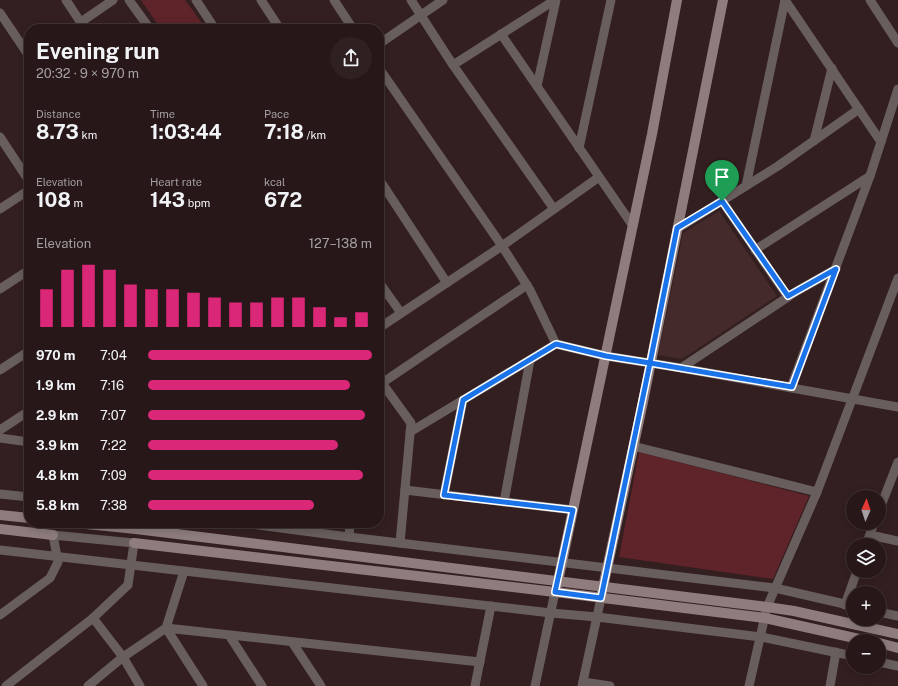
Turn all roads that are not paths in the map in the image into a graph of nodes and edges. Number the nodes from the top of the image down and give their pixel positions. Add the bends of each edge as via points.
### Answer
1 (66, 0) edge
2 (113, 0) edge
3 (129, 0) edge
4 (196, 0) edge
5 (261, 0) edge
6 (334, 0) edge
7 (411, 0) edge
8 (443, 0) edge
9 (555, 0) edge
10 (611, 0) edge
11 (677, 0) edge
12 (723, 0) edge
13 (785, 0) edge
14 (870, 0) edge
15 (0, 12) edge
16 (421, 15) junction
17 (82, 24) edge
18 (85, 24) edge
19 (146, 24) edge
20 (212, 24) edge
21 (277, 24) edge
22 (350, 24) edge
23 (501, 34) junction
24 (384, 41) edge
25 (898, 43) edge
26 (24, 48) edge
27 (453, 65) junction
28 (832, 68) junction
29 (384, 75) edge
30 (537, 86) junction
31 (898, 89) edge
32 (859, 109) junction
33 (814, 141) junction
34 (882, 142) junction
35 (2, 143) edge
36 (579, 148) junction
37 (24, 174) edge
38 (870, 176) junction
39 (599, 177) junction
40 (746, 186) junction
41 (384, 188) edge
42 (24, 193) edge
43 (722, 201) junction
44 (554, 209) junction
45 (0, 210) edge
46 (633, 226) junction
47 (677, 228) junction
48 (502, 246) junction
49 (755, 250) junction
50 (836, 269) junction
51 (24, 273) edge
52 (898, 278) edge
53 (447, 283) junction
54 (527, 285) junction
55 (0, 289) edge
56 (384, 289) edge
57 (788, 296) junction
58 (401, 313) junction
59 (384, 325) edge
60 (556, 344) junction
61 (24, 353) edge
62 (606, 356) junction
63 (530, 360) junction
64 (650, 363) junction
65 (681, 368) junction
66 (0, 370) edge
67 (384, 381) edge
68 (792, 387) junction
69 (384, 389) edge
70 (853, 399) junction
71 (463, 400) junction
72 (898, 407) edge
73 (24, 414) edge
74 (0, 430) edge
75 (410, 432) junction
76 (0, 438) edge
77 (24, 441) edge
78 (633, 446) junction
79 (898, 462) edge
80 (896, 473) edge
81 (405, 490) junction
82 (817, 492) junction
83 (0, 494) edge
84 (444, 495) junction
85 (886, 495) edge
86 (24, 496) edge
87 (504, 502) junction
88 (573, 510) junction
89 (0, 515) edge
90 (24, 517) edge
91 (118, 528) edge
92 (299, 528) edge
93 (350, 528) edge
94 (0, 529) edge
95 (871, 530) edge
96 (870, 534) junction
97 (53, 535) junction
98 (349, 537) junction
99 (869, 538) edge
100 (898, 540) edge
101 (134, 543) junction
102 (400, 543) junction
103 (0, 550) edge
104 (57, 556) junction
105 (562, 562) junction
106 (131, 564) junction
107 (608, 568) junction
108 (184, 571) junction
109 (558, 580) junction
110 (603, 587) junction
111 (775, 588) junction
112 (555, 592) junction
113 (601, 598) junction
114 (846, 604) edge
115 (491, 606) junction
116 (767, 607) junction
117 (3, 611) edge
118 (551, 613) junction
119 (886, 613) edge
120 (898, 616) edge
121 (597, 617) junction
122 (93, 618) junction
123 (765, 618) junction
124 (166, 628) junction
125 (898, 634) edge
126 (229, 635) junction
127 (846, 636) edge
128 (761, 637) junction
129 (292, 642) junction
130 (886, 645) edge
131 (898, 648) edge
132 (836, 652) junction
133 (846, 654) edge
134 (123, 657) junction
135 (480, 662) junction
136 (886, 663) edge
137 (898, 666) edge
138 (582, 684) edge
139 (6, 686) edge
140 (88, 686) edge
141 (140, 686) edge
142 (203, 686) edge
143 (262, 686) edge
144 (321, 686) edge
145 (475, 686) edge
146 (535, 686) edge
147 (610, 686) edge
148 (749, 686) edge
149 (830, 686) edge

1 - 17 street
2 - 18 street
3 - 19 street
4 - 20 street
5 - 21 street
6 - 22 street
7 - 16 street
8 - 16 street
9 - 23 street
9 - 30 street
10 - 36 street
11 - 46 street
12 - 47 street
13 - 28 street
13 - 40 street
14 - 25 street
15 - 26 street
16 - 24 street
16 - 27 street
23 - 27 street
23 - 30 street
27 - 44 street
28 - 32 street
28 - 33 street
29 - 48 street
30 - 36 street
31 - 34 street
32 - 33 street
32 - 34 street
33 - 40 street
34 - 38 street
35 - 37 street
36 - 39 street
38 - 49 street
38 - 50 street
39 - 44 street
39 - 46 street
40 - 43 street
41 - 53 street
42 - 45 street
43 - 47 street
43 - 49 street
44 - 48 street
46 - 62 street
47 - 64 street
48 - 53 street
48 - 54 street
49 - 57 street
50 - 57 street
50 - 68 street
51 - 55 street
52 - 70 street
53 - 58 street
54 - 60 street
54 - 67 street
56 - 58 street
57 - 65 street
58 - 59 street
60 - 62 street
60 - 63 street
61 - 66 street
62 - 64 street
62 - 88 street
63 - 71 street
63 - 87 street
64 - 65 street
64 - 78 street
65 - 68 street
68 - 70 street
69 - 75 street via 411,423
70 - 72 street
70 - 82 street
71 - 75 street
71 - 84 street
73 - 74 street
75 - 81 street
76 - 77 street
78 - 82 street
78 - 107 street
79 - 80 street
80 - 85 street
81 - 84 street
81 - 102 street
82 - 111 street
83 - 86 street
84 - 87 street
87 - 88 street
88 - 105 street
89 - 90 street
91 - 109 street
92 - 98 street
93 - 98 street
94 - 97 street
95 - 96 street
96 - 99 street
96 - 100 street
97 - 101 street
97 - 104 street
98 - 102 street
101 - 106 street
101 - 112 street
102 - 105 street
103 - 104 street
104 - 106 street
104 - 117 street via 58,562 50,578
105 - 107 street
105 - 109 street
106 - 108 street
106 - 122 street via 128,585
107 - 110 street
107 - 111 street
108 - 115 street
108 - 124 street
109 - 110 street
109 - 112 street
110 - 113 street
110 - 116 street
111 - 114 street
111 - 116 street
112 - 113 street
112 - 118 street
113 - 121 street
113 - 123 street
115 - 118 street
115 - 135 street
116 - 123 street
116 - 125 street
118 - 121 street
118 - 146 street
119 - 120 street
121 - 128 street
121 - 138 street
122 - 134 street
122 - 139 street
123 - 127 street
123 - 128 street
124 - 126 street
124 - 134 street
124 - 142 street
126 - 129 street
126 - 143 street
128 - 132 street
128 - 148 street
129 - 135 street
129 - 144 street
130 - 131 street
132 - 133 street
132 - 149 street
134 - 140 street
134 - 141 street
135 - 145 street
136 - 137 street
138 - 147 street

